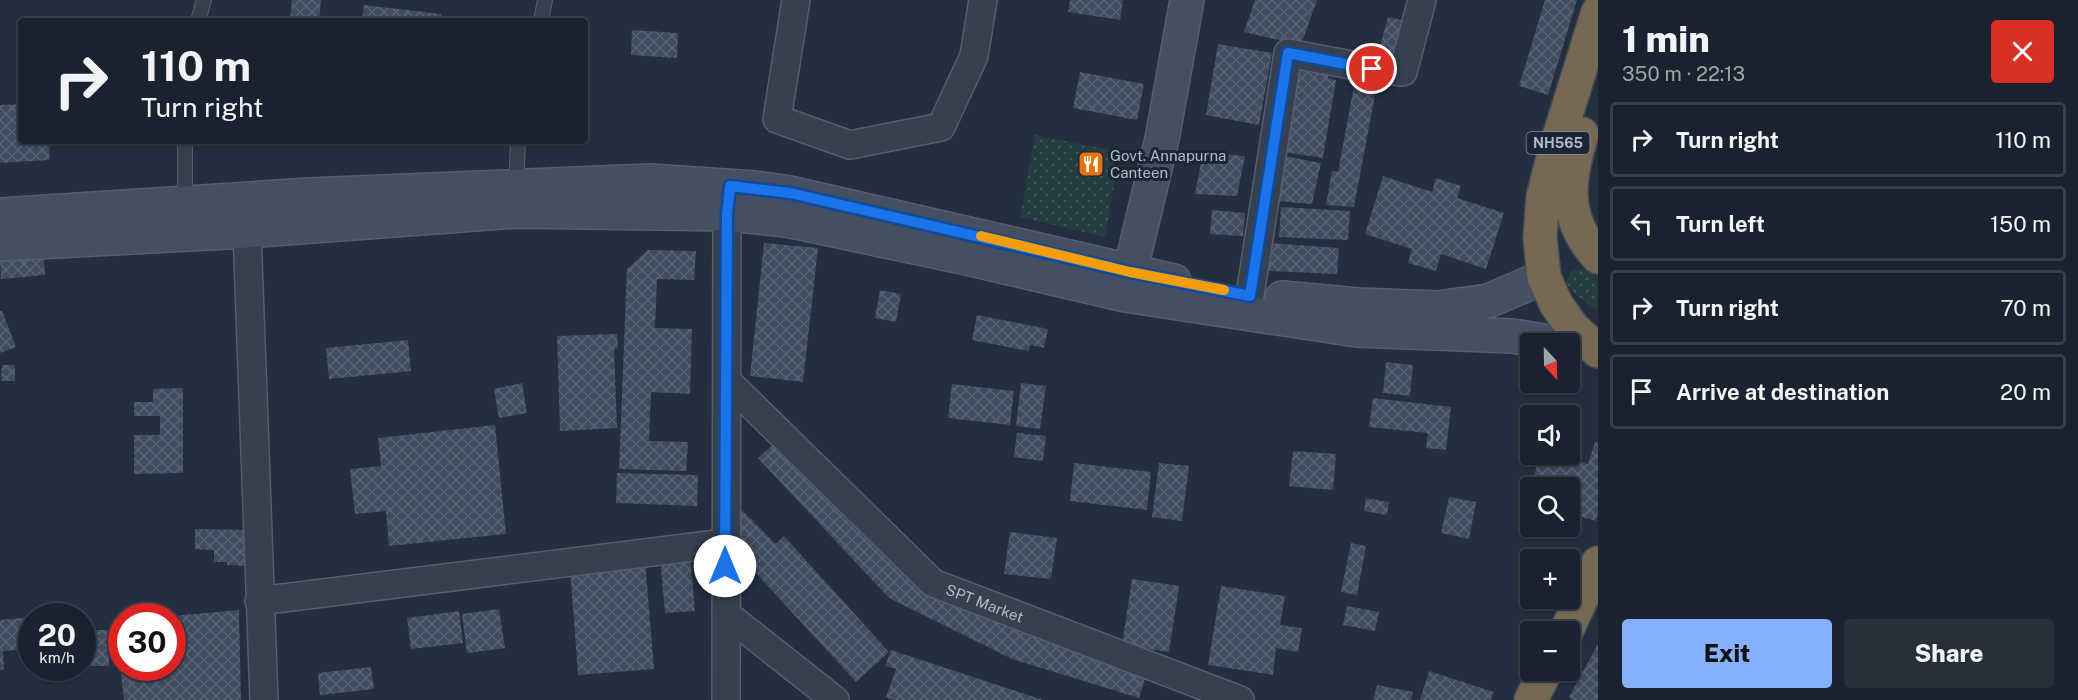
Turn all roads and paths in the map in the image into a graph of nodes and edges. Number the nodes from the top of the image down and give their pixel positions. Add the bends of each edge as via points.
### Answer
1 (204, 0) edge
2 (545, 0) edge
3 (796, 0) edge
4 (983, 0) edge
5 (1187, 0) edge
6 (1422, 0) edge
7 (1598, 12) edge
8 (199, 18) edge
9 (542, 18) edge
10 (1598, 84) edge
11 (185, 144) edge
12 (518, 144) edge
13 (516, 187) junction
14 (728, 200) junction
15 (185, 203) junction
16 (0, 215) edge
17 (248, 216) junction
18 (0, 244) edge
19 (1598, 257) edge
20 (1598, 262) edge
21 (1544, 277) junction
22 (1128, 283) junction
23 (1250, 296) junction
24 (1520, 337) edge
25 (1580, 350) edge
26 (1598, 351) edge
27 (1598, 357) edge
28 (727, 381) junction
29 (725, 543) junction
30 (1598, 563) edge
31 (1598, 593) edge
32 (259, 601) junction
33 (726, 614) junction
34 (1571, 621) edge
35 (1580, 622) edge
36 (264, 700) edge
37 (726, 700) edge
38 (835, 700) edge
39 (1240, 700) edge

1 - 8 lane
2 - 9 lane
3 - 4 street via 777,119 850,145 941,127 974,56
5 - 22 street via 1162,139
6 - 23 street via 1403,72 1288,53
7 - 21 highway, NH565 via 1543,196 1540,238
10 - 19 highway, NH565 via 1574,157 1570,190 1575,222
11 - 15 lane
12 - 13 lane
13 - 14 street via 650,182
13 - 17 street via 309,195
14 - 17 street via 517,212
14 - 22 street via 797,223 962,257
14 - 28 street
15 - 16 street
15 - 17 street
17 - 18 street
17 - 32 street
20 - 21 highway via 1572,260
21 - 23 street via 1488,301 1437,308
21 - 26 highway, NH565 via 1573,328
22 - 23 street
22 - 24 street via 1357,330
25 - 27 street
28 - 29 street
28 - 39 street, SPT Market via 933,583
29 - 32 street
29 - 33 street
30 - 34 highway
31 - 35 highway
32 - 36 street
33 - 37 street
33 - 38 street

